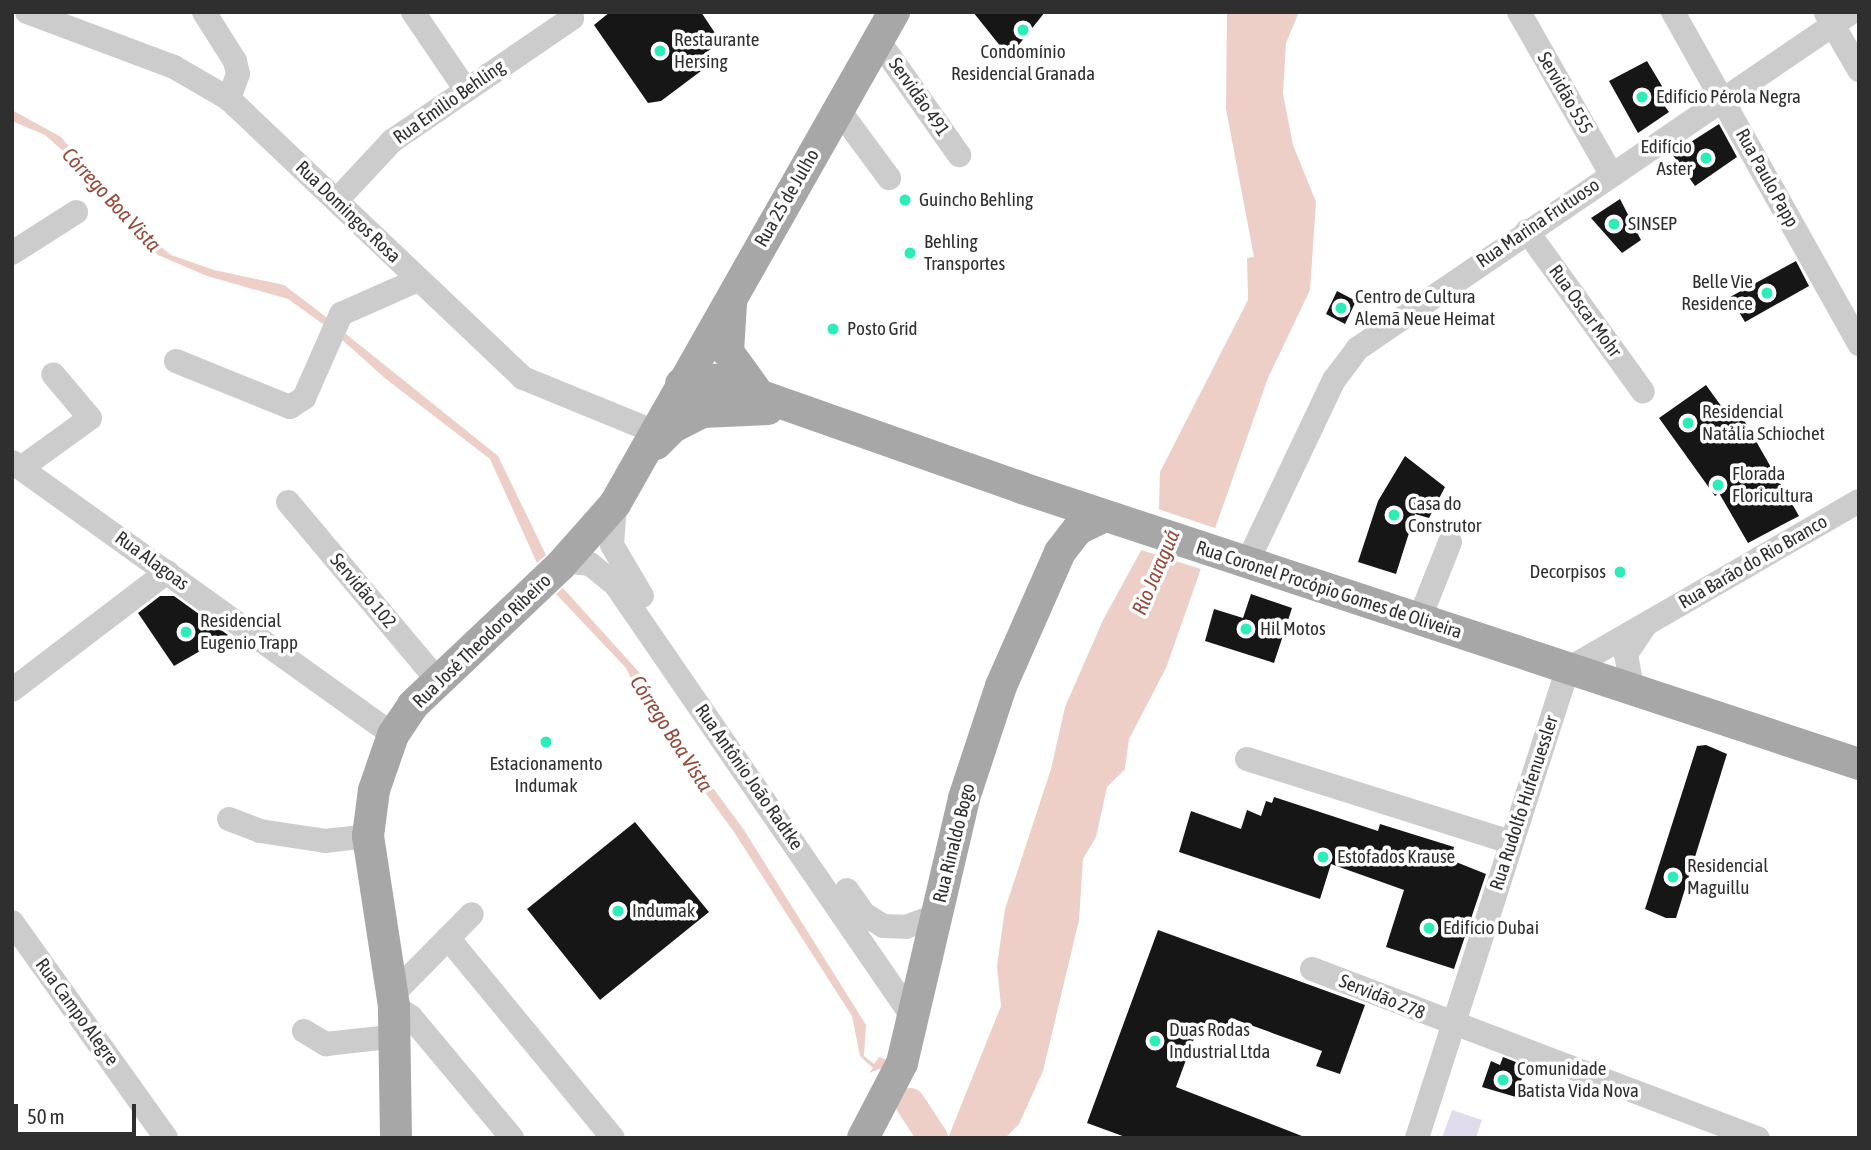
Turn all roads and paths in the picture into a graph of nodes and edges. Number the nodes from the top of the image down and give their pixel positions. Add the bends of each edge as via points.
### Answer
1 (27, 12) edge
2 (204, 12) edge
3 (413, 12) edge
4 (894, 12) edge
5 (1519, 12) edge
6 (1673, 12) edge
7 (1837, 17) edge
8 (572, 18) dead end
9 (878, 40) junction
10 (1859, 70) edge
11 (466, 90) junction
12 (229, 99) junction
13 (1723, 99) junction
14 (838, 109) junction
15 (959, 155) dead end
16 (1611, 174) junction
17 (889, 178) dead end
18 (337, 200) junction
19 (76, 212) dead end
20 (1527, 231) junction
21 (12, 253) edge
22 (418, 280) junction
23 (733, 293) junction
24 (1859, 344) edge
25 (176, 361) dead end
26 (53, 373) dead end
27 (681, 384) junction
28 (1643, 392) dead end
29 (760, 396) junction
30 (800, 412) junction
31 (654, 432) junction
32 (17, 465) edge
33 (638, 465) junction
34 (1022, 488) junction
35 (1859, 501) edge
36 (288, 502) dead end
37 (615, 504) junction
38 (1113, 518) junction
39 (1450, 542) dead end
40 (1059, 552) junction
41 (1237, 559) junction
42 (557, 569) junction
43 (167, 572) junction
44 (1419, 620) junction
45 (1648, 623) junction
46 (1568, 669) junction
47 (438, 681) junction
48 (1632, 688) junction
49 (12, 690) edge
50 (393, 735) junction
51 (1247, 760) dead end
52 (1859, 764) edge
53 (229, 819) dead end
54 (368, 836) junction
55 (1511, 842) junction
56 (472, 914) dead end
57 (935, 916) junction
58 (12, 922) edge
59 (448, 938) junction
60 (1312, 969) dead end
61 (395, 1012) junction
62 (914, 1019) junction
63 (1453, 1026) junction
64 (304, 1031) dead end
65 (166, 1138) edge
66 (396, 1138) edge
67 (512, 1138) edge
68 (613, 1138) edge
69 (863, 1138) edge
70 (1417, 1138) edge
71 (1758, 1138) edge

1 - 12 street, Rua Domingos Rosa via 174,67
2 - 12 street via 235,61 237,75
3 - 11 street
4 - 9 main road, Rua 25 de Julho
5 - 16 street, Servidão 555
6 - 13 street, Rua Paulo Papp
7 - 10 street
7 - 13 street, Rua Marina Frutuoso
8 - 11 street, Rua Emilio Behling
9 - 14 main road, Rua 25 de Julho
9 - 15 street, Servidão 491
11 - 18 street, Rua Emilio Behling via 392,141
12 - 18 street, Rua Domingos Rosa
13 - 16 street, Rua Marina Frutuoso
13 - 24 street, Rua Paulo Papp
14 - 17 street
14 - 23 main road, Rua 25 de Julho
16 - 20 street, Rua Marina Frutuoso
18 - 22 street, Rua Domingos Rosa
19 - 21 street
20 - 28 street, Rua Oscar Mohr
20 - 41 street, Rua Marina Frutuoso via 1357,349 1334,380
22 - 25 street via 341,314 304,398 290,407
22 - 31 street, Rua Domingos Rosa via 523,378
23 - 27 main road, Rua 25 de Julho
23 - 29 main road via 728,352
26 - 32 street via 90,418
27 - 29 main road, Rua Coronel Procópio Gomes de Oliveira via 705,377
27 - 31 main road, Rua José Theodoro Ribeiro
29 - 30 main road, Rua Coronel Procópio Gomes de Oliveira
30 - 33 main road, Rua Coronel Procópio Gomes de Oliveira via 744,407 702,412 673,426
30 - 34 main road, Rua Coronel Procópio Gomes de Oliveira
31 - 33 main road, Rua José Theodoro Ribeiro
32 - 43 street, Rua Alagoas
33 - 37 main road, Rua José Theodoro Ribeiro
34 - 38 main road, Rua Coronel Procópio Gomes de Oliveira
34 - 40 main road via 1052,522
35 - 45 street, Rua Barão do Rio Branco
36 - 47 street, Servidão 102
37 - 42 main road, Rua José Theodoro Ribeiro
37 - 57 street, Rua Antônio João Radtke via 612,545 622,566 864,914 883,926 906,927
38 - 40 main road, Rua Rinaldo Bogo via 1078,529
38 - 41 main road, Rua Coronel Procópio Gomes de Oliveira
39 - 44 street
40 - 57 main road, Rua Rinaldo Bogo via 1002,687 964,798
41 - 44 main road, Rua Coronel Procópio Gomes de Oliveira
42 - 47 main road, Rua José Theodoro Ribeiro
42 - 62 street, Rua Antônio João Radtke via 590,564 615,583
43 - 49 street
43 - 50 street, Rua Alagoas
44 - 46 main road, Rua Coronel Procópio Gomes de Oliveira
45 - 46 street, Rua Barão do Rio Branco
45 - 48 street, Rua Barão do Rio Branco via 1626,654
46 - 48 main road, Rua Coronel Procópio Gomes de Oliveira
46 - 55 street, Rua Rudolfo Hufenuessler
47 - 50 main road, Rua José Theodoro Ribeiro
48 - 52 main road, Rua Coronel Procópio Gomes de Oliveira
50 - 54 main road, Rua José Theodoro Ribeiro via 374,790
51 - 55 street
53 - 54 street via 260,831 325,841
54 - 61 main road, Rua José Theodoro Ribeiro
55 - 63 street, Rua Rudolfo Hufenuessler
56 - 59 street
57 - 62 main road, Rua Rinaldo Bogo
58 - 65 street, Rua Campo Alegre
59 - 61 street
59 - 68 street
60 - 63 street, Servidão 278
61 - 64 street via 326,1044
61 - 66 main road, Rua José Theodoro Ribeiro
61 - 67 street via 411,1017
62 - 69 main road, Rua Rinaldo Bogo via 902,1063
63 - 70 street, Rua Rudolfo Hufenuessler
63 - 71 street, Servidão 278

